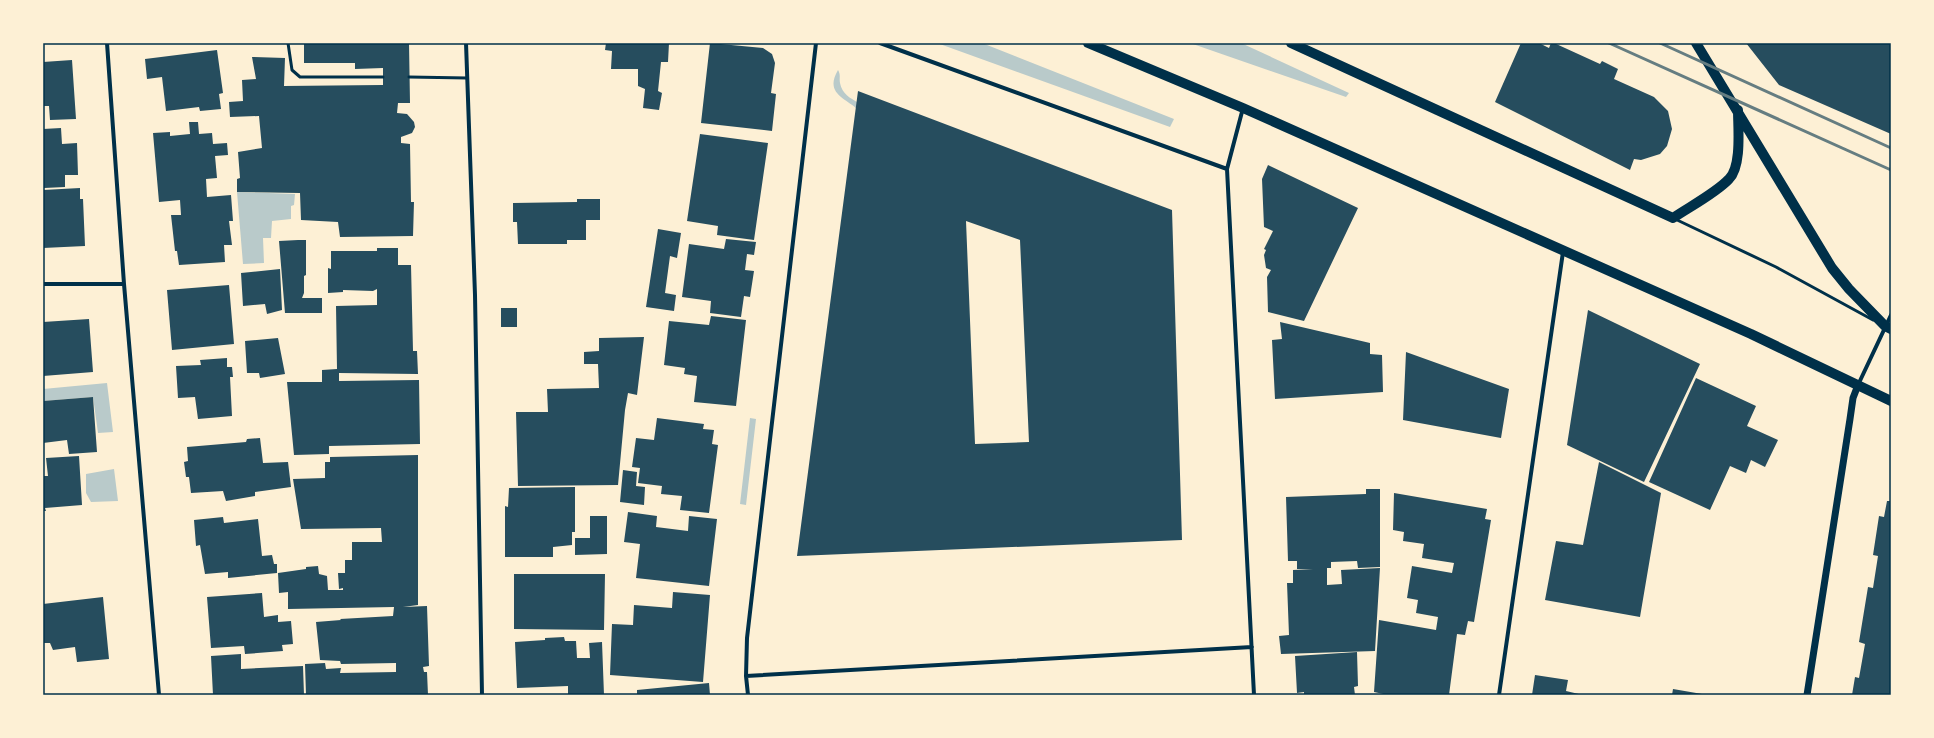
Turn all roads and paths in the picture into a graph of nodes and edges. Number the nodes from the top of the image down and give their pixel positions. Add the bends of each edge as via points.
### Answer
1 (107, 43) edge
2 (288, 43) edge
3 (466, 43) edge
4 (816, 43) edge
5 (880, 43) edge
6 (1088, 43) edge
7 (1291, 43) edge
8 (1696, 43) edge
9 (383, 76) dead end
10 (409, 77) dead end
11 (467, 78) junction
12 (1243, 108) junction
13 (1738, 110) junction
14 (1227, 169) junction
15 (1673, 218) junction
16 (1564, 252) junction
17 (43, 284) edge
18 (124, 284) junction
19 (1891, 314) edge
20 (1888, 328) edge
21 (1858, 385) junction
22 (1891, 401) edge
23 (1252, 647) junction
24 (746, 676) junction
25 (159, 695) edge
26 (482, 695) edge
27 (748, 695) edge
28 (1254, 695) edge
29 (1499, 695) edge
30 (1807, 695) edge

1 - 18 street
2 - 9 lane via 292,70 300,77
3 - 11 street
4 - 24 street via 747,638
5 - 14 street
6 - 12 main road
7 - 15 main road
8 - 13 main road
10 - 11 lane
11 - 26 street via 475,295
12 - 14 street
12 - 16 main road
13 - 15 main road via 1739,149 1730,178
13 - 20 main road via 1832,268
14 - 23 street
15 - 20 lane via 1776,267
16 - 21 main road via 1751,334
16 - 29 street
17 - 18 street
18 - 25 street
19 - 20 street
20 - 21 street
21 - 22 main road
21 - 30 street via 1853,398
23 - 24 street
23 - 28 street
24 - 27 street

